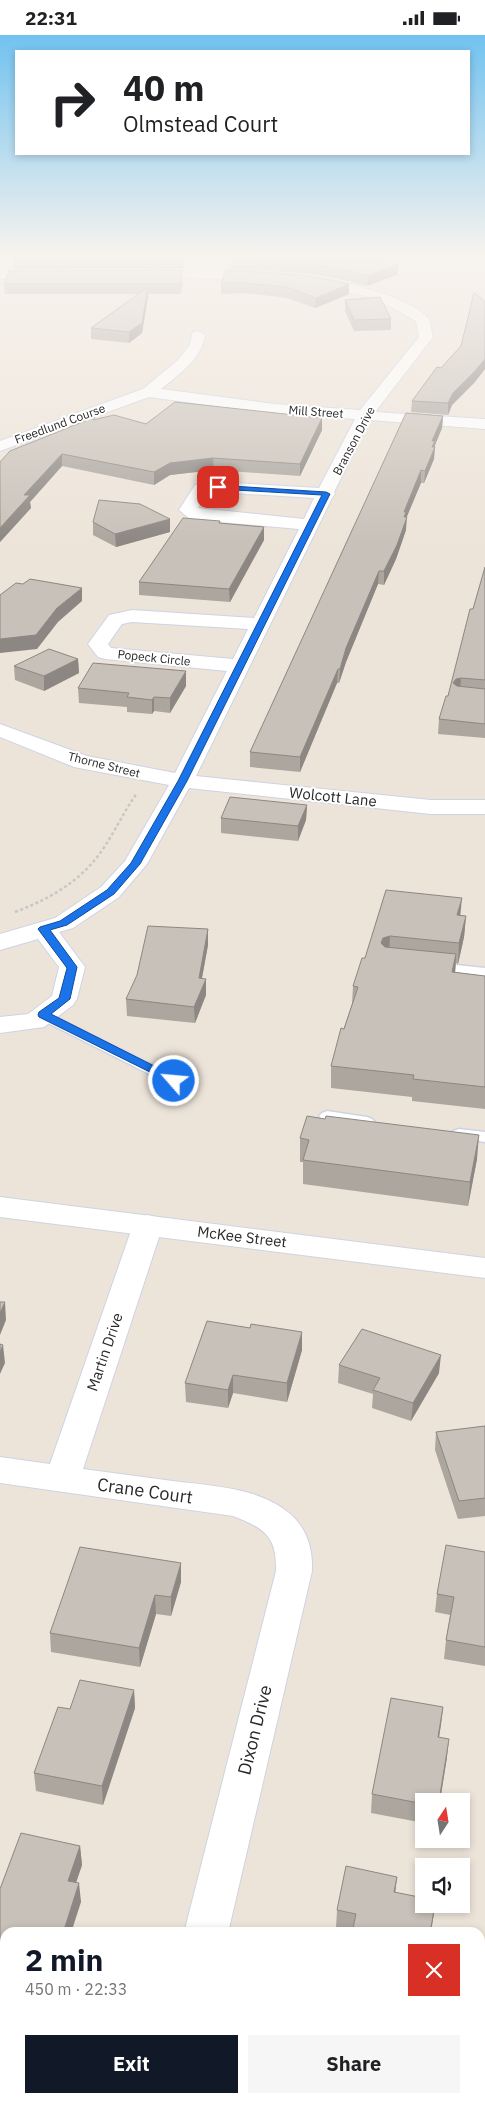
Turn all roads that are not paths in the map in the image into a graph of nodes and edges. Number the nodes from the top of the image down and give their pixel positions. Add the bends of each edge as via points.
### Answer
1 (193, 351) edge
2 (417, 351) edge
3 (148, 392) junction
4 (364, 416) junction
5 (485, 424) edge
6 (0, 446) edge
7 (326, 494) junction
8 (311, 525) junction
9 (261, 624) junction
10 (240, 666) junction
11 (0, 730) edge
12 (182, 781) junction
13 (485, 807) edge
14 (44, 929) junction
15 (0, 942) edge
16 (428, 967) edge
17 (485, 972) edge
18 (43, 1015) junction
19 (0, 1025) edge
20 (174, 1081) dead end
21 (327, 1116) edge
22 (386, 1124) edge
23 (446, 1132) edge
24 (485, 1137) edge
25 (0, 1207) edge
26 (148, 1225) junction
27 (485, 1268) edge
28 (0, 1470) edge
29 (62, 1479) junction
30 (284, 1528) joint
31 (207, 1927) edge

1 - 3 street
2 - 4 street, Branson Drive
3 - 4 street, Mill Street via 274,409
3 - 6 street, Freedlund Course
4 - 5 street, Mill Street
4 - 7 street, Branson Drive
7 - 8 street, Branson Drive
7 - 8 street via 218,487 201,489 188,509 196,515
8 - 9 street, Branson Drive
9 - 10 street, Branson Drive
9 - 10 street, Popeck Circle via 132,615 116,619 98,644 105,653
10 - 12 street, Branson Drive
11 - 12 street, Thorne Street via 82,762
12 - 13 street, Wolcott Lane via 431,807
12 - 14 street, Branson Drive via 136,864 110,892 64,923
14 - 15 street, Branson Drive
14 - 18 street via 72,967 64,999
16 - 17 lane
18 - 19 street via 35,1021
18 - 20 lane
21 - 22 lane
23 - 24 lane
25 - 26 street, McKee Street
26 - 27 street, McKee Street
26 - 29 street, Martin Drive
28 - 29 street, Crane Court
29 - 30 street, Crane Court via 234,1503 262,1511
30 - 31 street, Dixon Drive via 294,1549 294,1571

